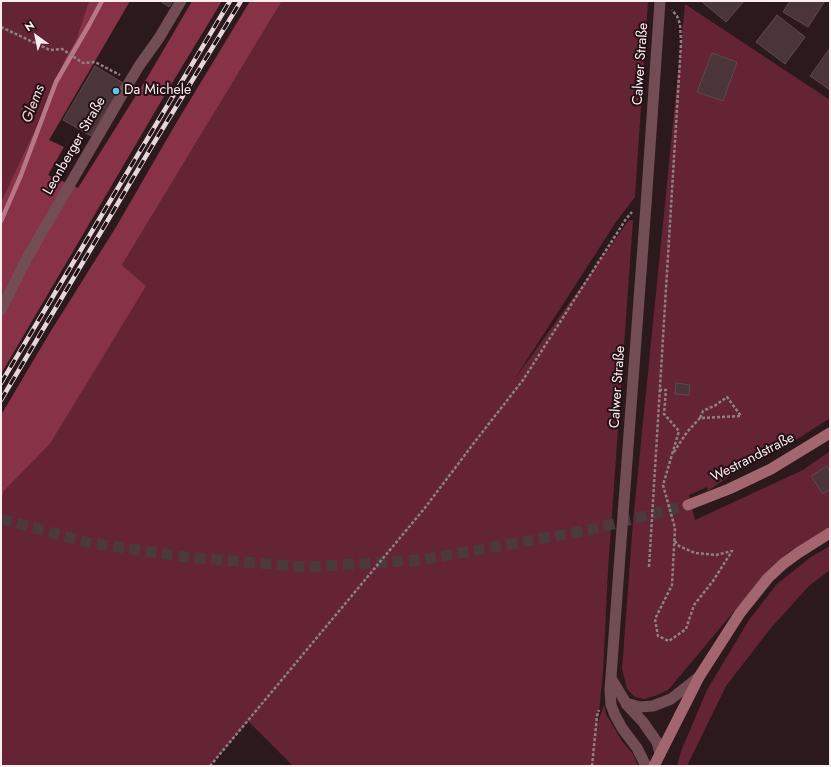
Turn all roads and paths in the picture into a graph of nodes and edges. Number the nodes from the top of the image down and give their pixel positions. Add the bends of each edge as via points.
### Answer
1 (181, 1) edge
2 (664, 3) edge
3 (1, 28) edge
4 (130, 81) junction
5 (646, 205) junction
6 (1, 310) edge
7 (660, 390) junction
8 (700, 418) junction
9 (830, 433) edge
10 (672, 454) junction
11 (688, 505) tunnel mouth
12 (830, 533) edge
13 (674, 540) junction
14 (648, 567) dead end
15 (699, 677) junction
16 (611, 678) junction
17 (601, 703) dead end
18 (626, 704) junction
19 (660, 754) junction
20 (210, 766) edge
21 (592, 766) edge
22 (646, 766) edge
23 (654, 766) edge

1 - 4 street, Leonberger Straße
2 - 5 street, Calwer Straße
2 - 7 path via 677,16 681,43
3 - 4 path via 50,50 62,49 83,63 95,62
4 - 6 street, Leonberger Straße via 27,258
5 - 16 street, Calwer Straße
5 - 20 path via 634,209 626,219 523,380 424,509
7 - 10 path via 666,390 664,414 679,432
7 - 14 path
8 - 8 path via 721,417 741,416 727,397 703,411
8 - 10 path
9 - 11 main road, Westrandstraße via 771,469
10 - 13 path via 663,485 675,528
12 - 15 main road via 798,552 768,578 740,613
13 - 13 path via 672,585 655,619 658,636 669,641 686,629 694,604 713,581 732,551 716,555 695,553 679,546
15 - 18 street via 671,699 653,706
15 - 19 main road
16 - 18 street
16 - 22 street, Calwer Straße via 611,705
17 - 21 path via 597,716
18 - 19 street via 657,742
19 - 23 main road

